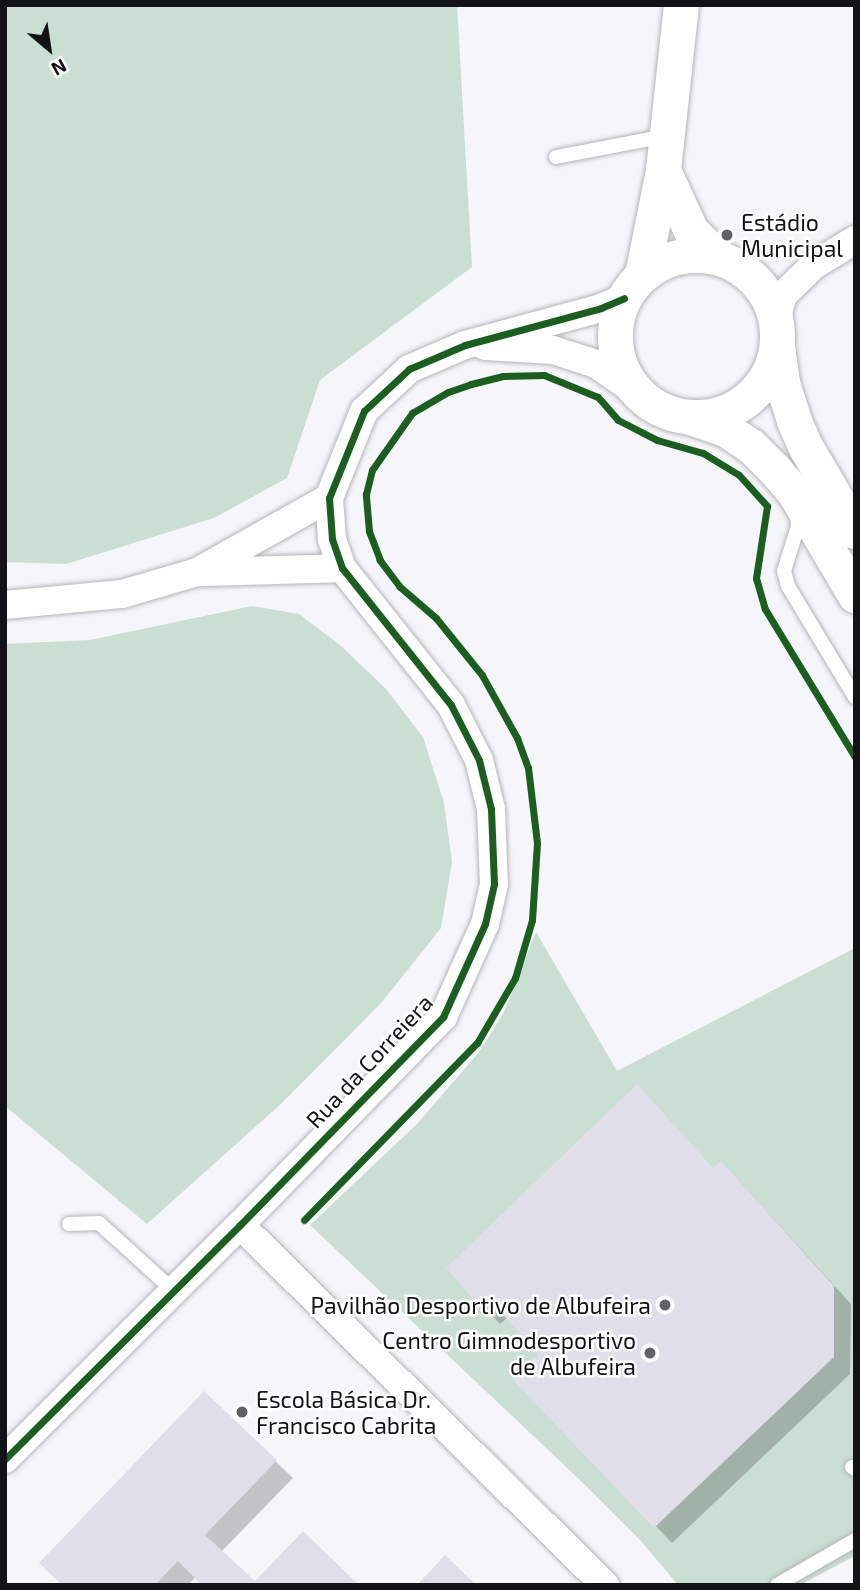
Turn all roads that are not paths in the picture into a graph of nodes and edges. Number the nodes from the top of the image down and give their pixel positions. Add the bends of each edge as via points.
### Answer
1 (681, 5) edge
2 (665, 153) junction
3 (556, 157) dead end
4 (855, 240) edge
5 (716, 256) junction
6 (633, 286) junction
7 (776, 333) junction
8 (465, 345) junction
9 (638, 393) junction
10 (686, 415) junction
11 (794, 492) junction
12 (329, 498) junction
13 (855, 531) edge
14 (342, 568) junction
15 (197, 572) junction
16 (855, 594) edge
17 (5, 605) edge
18 (855, 697) edge
19 (69, 1224) dead end
20 (240, 1225) junction
21 (173, 1290) junction
22 (5, 1459) edge
23 (855, 1540) edge
24 (604, 1585) edge
25 (777, 1585) edge

1 - 2 street
2 - 3 lane
2 - 5 street via 691,231
2 - 6 street
4 - 7 street via 814,265 782,296
5 - 6 street via 667,259
5 - 7 street via 752,276 772,304
6 - 8 street, Rua da Correiera via 601,308
6 - 9 street via 615,326 623,373
7 - 10 street via 774,362 752,395 730,410
7 - 13 street via 782,383 794,421
8 - 9 street via 554,350 596,363
8 - 12 street, Rua da Correiera via 409,369 364,411
9 - 10 street via 667,412
10 - 11 street via 727,430 751,446
11 - 16 street
11 - 18 lane via 798,526 783,571
12 - 14 street, Rua da Correiera via 332,538
12 - 15 street
14 - 15 street
14 - 20 street, Rua da Correiera via 451,705 479,760 491,808 494,884 485,925 443,1017
15 - 17 street via 122,594
19 - 21 lane via 99,1223
20 - 21 street, Rua da Correiera
20 - 24 street
21 - 22 street, Rua da Correiera
23 - 25 lane

